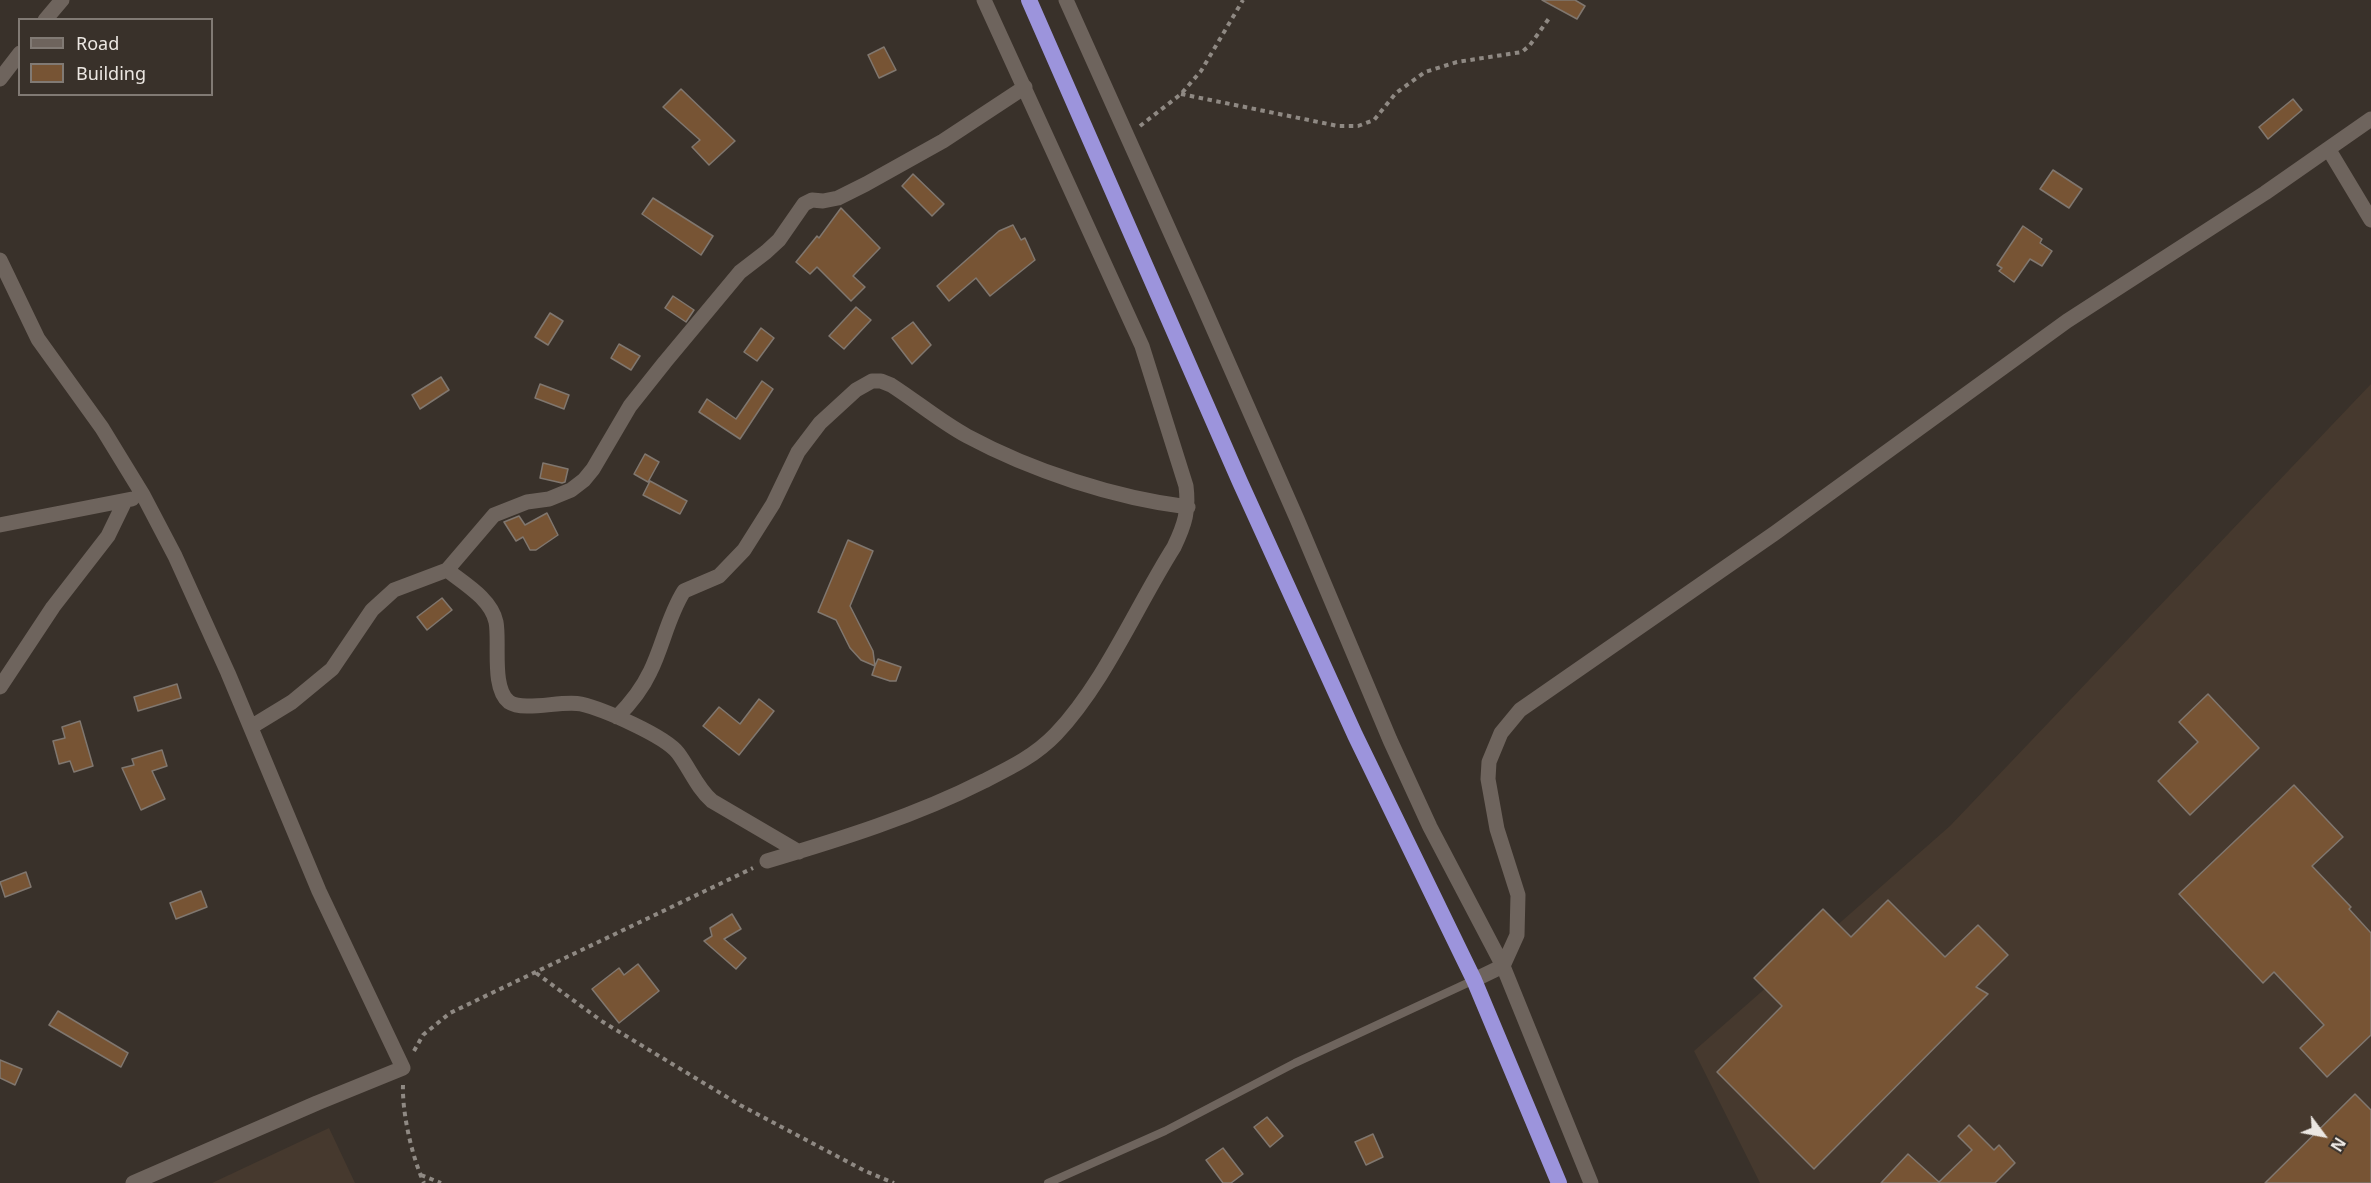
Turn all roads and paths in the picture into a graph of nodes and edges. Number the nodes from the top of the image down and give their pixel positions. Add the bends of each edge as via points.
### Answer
1 (62, 0) edge
2 (984, 0) edge
3 (1029, 0) edge
4 (1066, 0) edge
5 (1244, 0) edge
6 (1550, 16) dead end
7 (47, 18) edge
8 (18, 56) edge
9 (0, 79) edge
10 (1025, 87) junction
11 (1181, 94) junction
12 (2371, 120) edge
13 (1127, 136) junction
14 (2329, 150) junction
15 (2371, 220) edge
16 (0, 260) edge
17 (143, 495) junction
18 (125, 501) junction
19 (1188, 507) junction
20 (0, 525) edge
21 (447, 570) junction
22 (0, 687) edge
23 (617, 717) junction
24 (251, 727) junction
25 (799, 852) junction
26 (767, 861) joint
27 (1503, 966) junction
28 (536, 973) junction
29 (1474, 980) junction
30 (403, 1068) junction
31 (420, 1175) junction
32 (133, 1183) edge
33 (424, 1183) edge
34 (441, 1183) edge
35 (894, 1183) edge
36 (1048, 1183) edge
37 (1559, 1183) edge
38 (1591, 1183) edge

1 - 7 street
2 - 10 street
3 - 29 highway via 1350,725
4 - 13 street
5 - 11 path via 1201,71
6 - 11 path via 1522,52 1457,62 1425,72 1396,93 1374,120 1358,126 1338,126
8 - 9 street
10 - 19 street via 1142,346 1186,486
10 - 21 street via 943,141 866,184 838,198 804,204 779,240 740,272 665,362 630,406 584,480 549,499 527,502 494,515
11 - 13 path
12 - 14 street
13 - 27 street via 1390,740 1430,827
14 - 15 street
14 - 27 street via 2067,321 1775,533 1520,710 1502,733 1489,762 1488,779 1497,829 1518,895 1517,934
16 - 17 street via 38,339 102,428
17 - 18 street
17 - 24 street via 175,556
18 - 20 street
18 - 22 street via 108,536
19 - 23 street via 1117,493 1010,457 965,435 891,385 872,381 855,390 820,423 798,452 773,504 737,558 719,576 684,591 650,672
19 - 25 street via 1174,547 1096,681 1056,734 1037,752 950,799
21 - 23 street via 486,603 496,622 499,676 509,701 519,706 580,704
21 - 24 street via 394,590 372,610 332,669 292,702
23 - 25 street via 677,751 712,801
24 - 30 street via 319,891
25 - 26 street
26 - 28 path
27 - 29 street
27 - 38 street
28 - 30 path via 450,1013 423,1035
28 - 35 path via 603,1022 740,1105
29 - 36 lane via 1295,1064 1165,1131
29 - 37 highway
30 - 31 path via 402,1100
30 - 32 street
31 - 33 path
31 - 34 path

